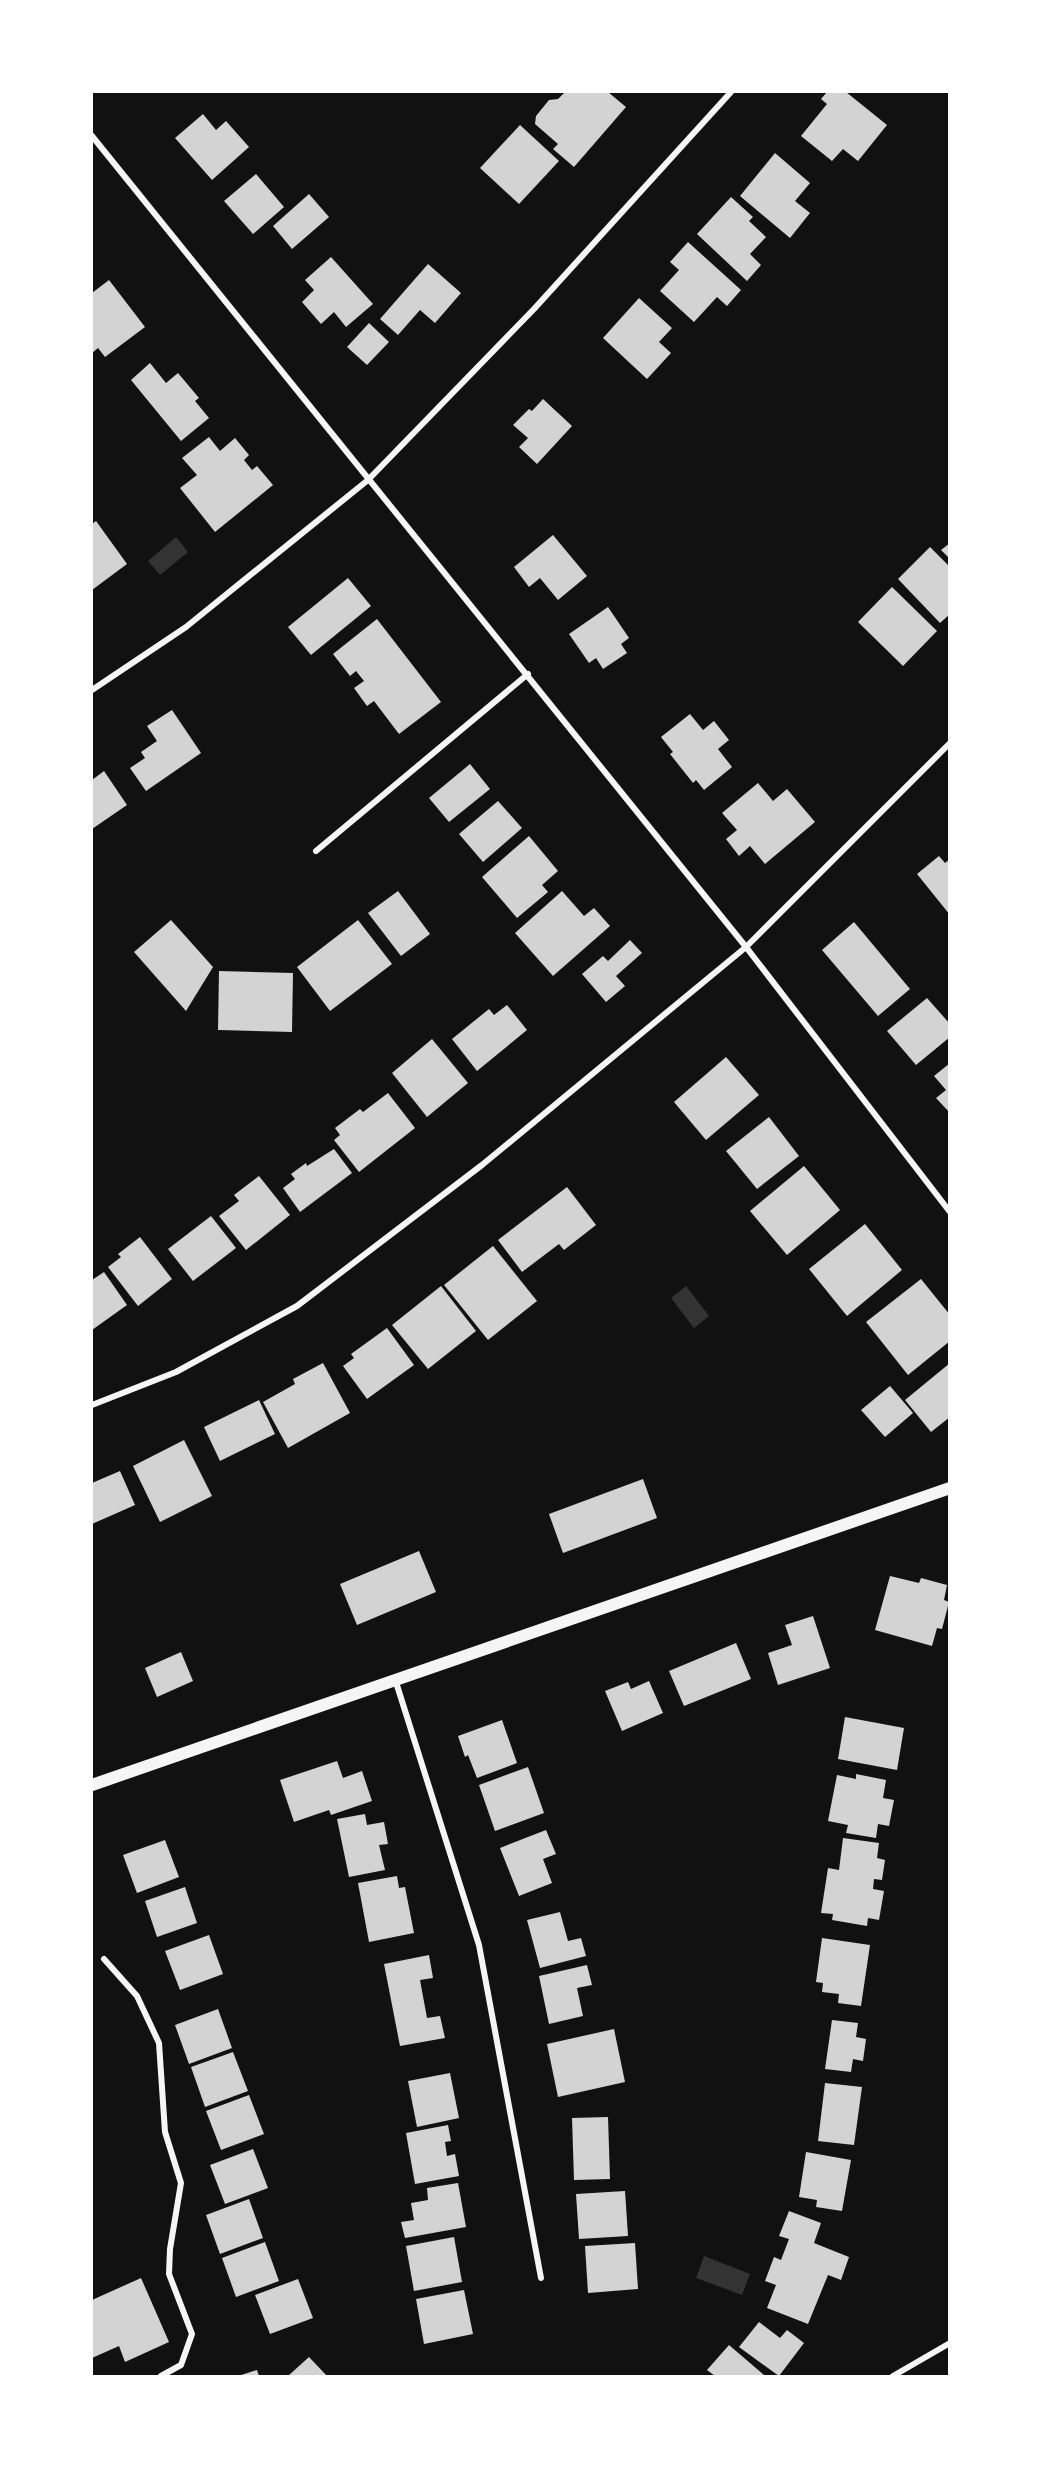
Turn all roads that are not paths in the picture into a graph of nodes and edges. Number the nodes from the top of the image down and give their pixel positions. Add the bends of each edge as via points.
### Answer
1 (731, 92) edge
2 (92, 136) edge
3 (368, 480) junction
4 (528, 674) junction
5 (92, 690) edge
6 (950, 743) edge
7 (316, 851) dead end
8 (746, 946) junction
9 (950, 1212) edge
10 (92, 1405) edge
11 (950, 1488) edge
12 (395, 1678) junction
13 (92, 1785) edge
14 (104, 1959) dead end
15 (541, 2278) dead end
16 (950, 2343) edge
17 (161, 2376) edge
18 (893, 2376) edge

1 - 3 street via 534,309
2 - 3 street
3 - 4 street
3 - 5 street via 186,627
4 - 7 street
4 - 8 street
6 - 8 street
8 - 9 street
8 - 10 street via 482,1165 297,1306 176,1372
11 - 12 main road
12 - 13 main road
12 - 15 street via 479,1945
14 - 17 street via 137,1996 159,2043 165,2132 181,2183 169,2274 192,2334 181,2365
16 - 18 street

